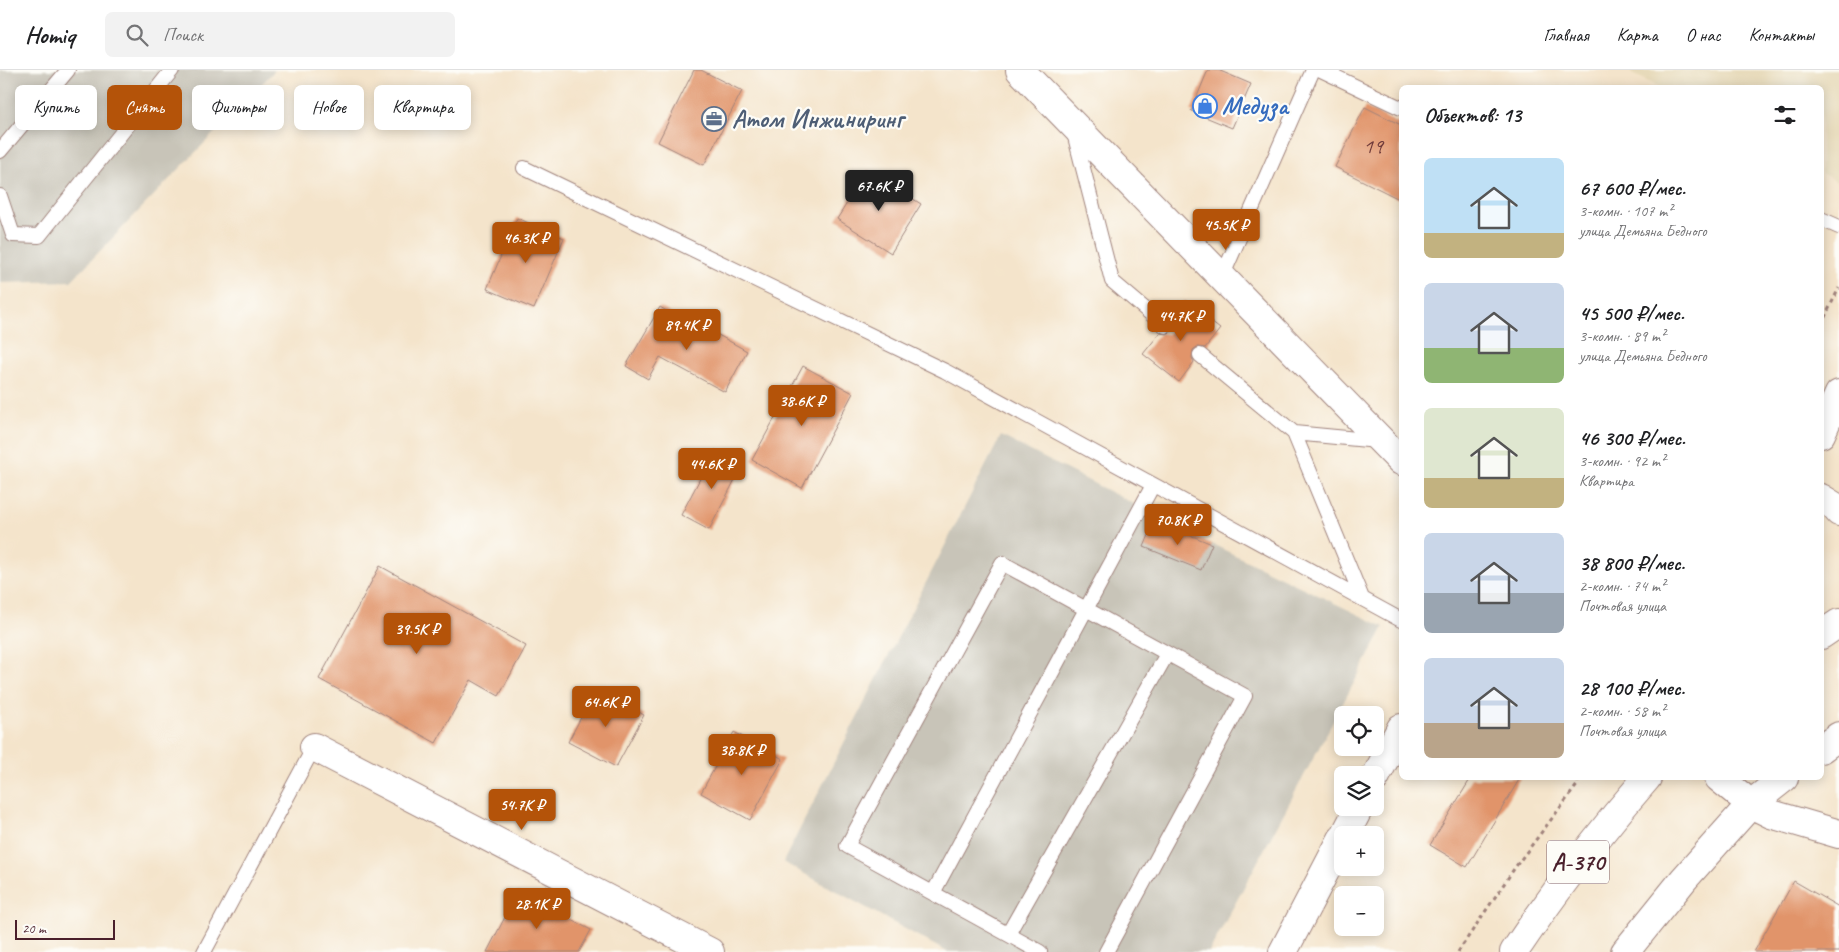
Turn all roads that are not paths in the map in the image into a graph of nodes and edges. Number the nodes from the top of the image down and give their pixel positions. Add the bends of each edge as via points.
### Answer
1 (68, 70) edge
2 (172, 70) edge
3 (1020, 70) edge
4 (1313, 70) edge
5 (1321, 70) edge
6 (1399, 107) edge
7 (1072, 122) junction
8 (0, 151) edge
9 (524, 168) dead end
10 (0, 196) edge
11 (1824, 220) edge
12 (1839, 227) edge
13 (1222, 277) junction
14 (1165, 326) dead end
15 (1200, 354) dead end
16 (1839, 394) edge
17 (1824, 427) edge
18 (1294, 433) junction
19 (1382, 441) junction
20 (1399, 459) edge
21 (1154, 485) junction
22 (1824, 500) edge
23 (1839, 512) edge
24 (1362, 598) junction
25 (1086, 609) junction
26 (1399, 619) edge
27 (1839, 624) edge
28 (1824, 633) edge
29 (1167, 654) junction
30 (1399, 732) edge
31 (1839, 736) edge
32 (1824, 746) edge
33 (314, 747) joint
34 (1381, 766) edge
35 (1645, 780) edge
36 (1721, 780) edge
37 (1781, 780) edge
38 (1751, 804) junction
39 (1839, 834) edge
40 (1334, 855) edge
41 (934, 893) junction
42 (1008, 934) junction
43 (204, 952) edge
44 (710, 952) edge
45 (1040, 952) edge
46 (1106, 952) edge
47 (1283, 952) edge
48 (1514, 952) edge
49 (1625, 952) edge

1 - 8 lane
2 - 10 lane via 39,236 13,235
3 - 7 main road
4 - 13 lane
5 - 6 lane
7 - 13 main road
7 - 14 lane via 1112,281
9 - 21 lane via 945,371
11 - 12 lane
13 - 19 main road
15 - 18 lane
16 - 17 main road
18 - 19 lane
18 - 24 lane
19 - 20 main road
21 - 24 lane
21 - 25 lane
22 - 23 main road
24 - 26 lane
25 - 29 lane
25 - 41 lane
25 - 41 lane via 1002,563 847,846
27 - 28 main road
29 - 42 lane
29 - 46 lane via 1245,696
30 - 34 main road
31 - 32 main road
33 - 43 lane
33 - 44 main road
35 - 48 main road, А-370 via 1617,811
36 - 38 main road
37 - 38 main road
38 - 39 main road via 1771,814
38 - 49 main road
40 - 47 main road
41 - 42 lane
42 - 45 lane

